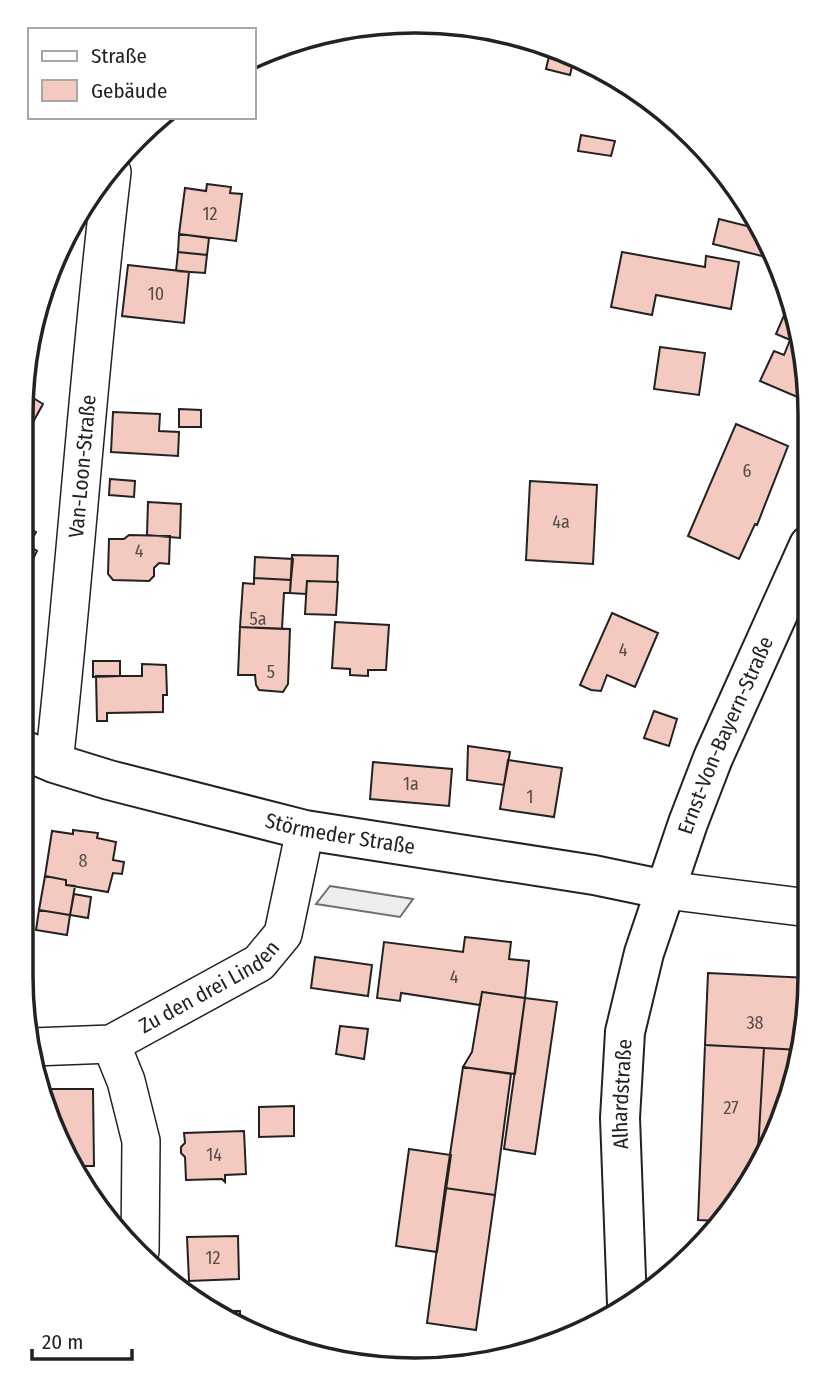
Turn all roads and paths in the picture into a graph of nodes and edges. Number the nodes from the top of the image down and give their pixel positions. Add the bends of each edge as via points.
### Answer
1 (110, 185) edge
2 (798, 569) edge
3 (38, 756) edge
4 (305, 830) junction
5 (666, 890) junction
6 (798, 907) edge
7 (111, 1044) junction
8 (40, 1047) edge
9 (140, 1241) edge
10 (626, 1295) edge

1 - 3 street, Van-Loon-Straße via 69,628
2 - 5 main road, Ernst-Von-Bayern-Straße via 713,758
3 - 4 main road, Störmeder Straße via 109,780
4 - 5 main road, Störmeder Straße
4 - 7 street, Zu den drei Linden via 283,934 259,963
5 - 6 street
5 - 10 main road, Alhardstraße via 644,953 625,1032 620,1118
7 - 8 street, Zu den drei Linden
7 - 9 street via 141,1141

